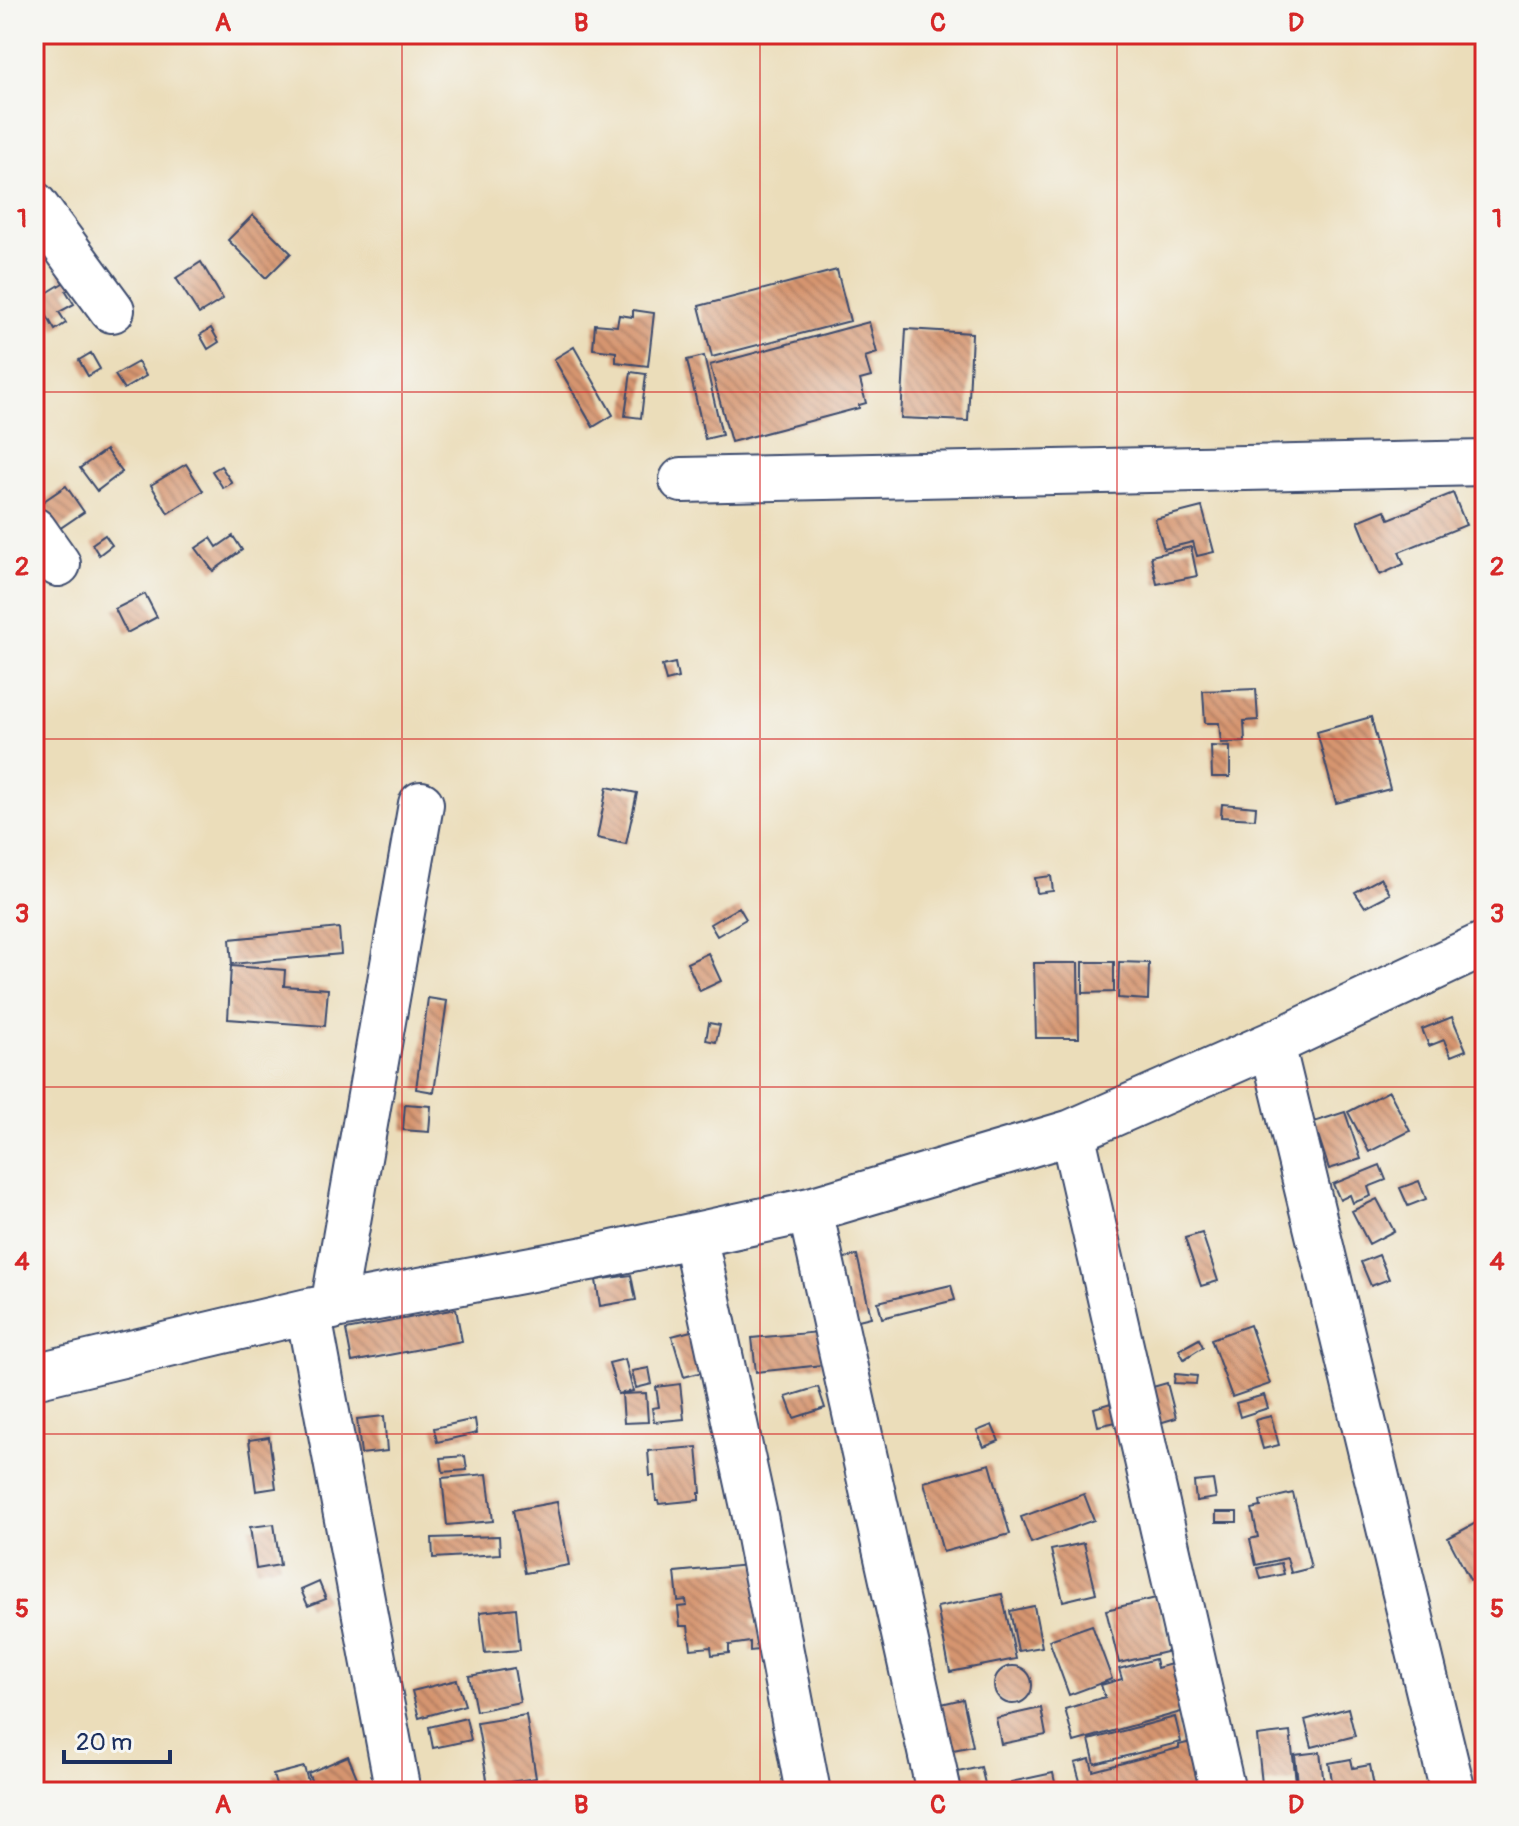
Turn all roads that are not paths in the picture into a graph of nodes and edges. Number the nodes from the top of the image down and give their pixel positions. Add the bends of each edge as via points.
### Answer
1 (34, 204) edge
2 (112, 310) dead end
3 (1485, 463) edge
4 (682, 480) dead end
5 (421, 804) dead end
6 (1485, 944) edge
7 (1272, 1044) junction
8 (1072, 1132) junction
9 (810, 1210) junction
10 (694, 1235) junction
11 (321, 1309) junction
12 (34, 1376) edge
13 (398, 1792) edge
14 (808, 1792) edge
15 (939, 1792) edge
16 (1223, 1792) edge
17 (1453, 1792) edge

1 - 2 street
3 - 4 street
5 - 11 street
6 - 7 street
7 - 8 street
7 - 17 street
8 - 9 street
8 - 16 street
9 - 10 street
9 - 15 street
10 - 11 street
10 - 14 street
11 - 12 street
11 - 13 street

